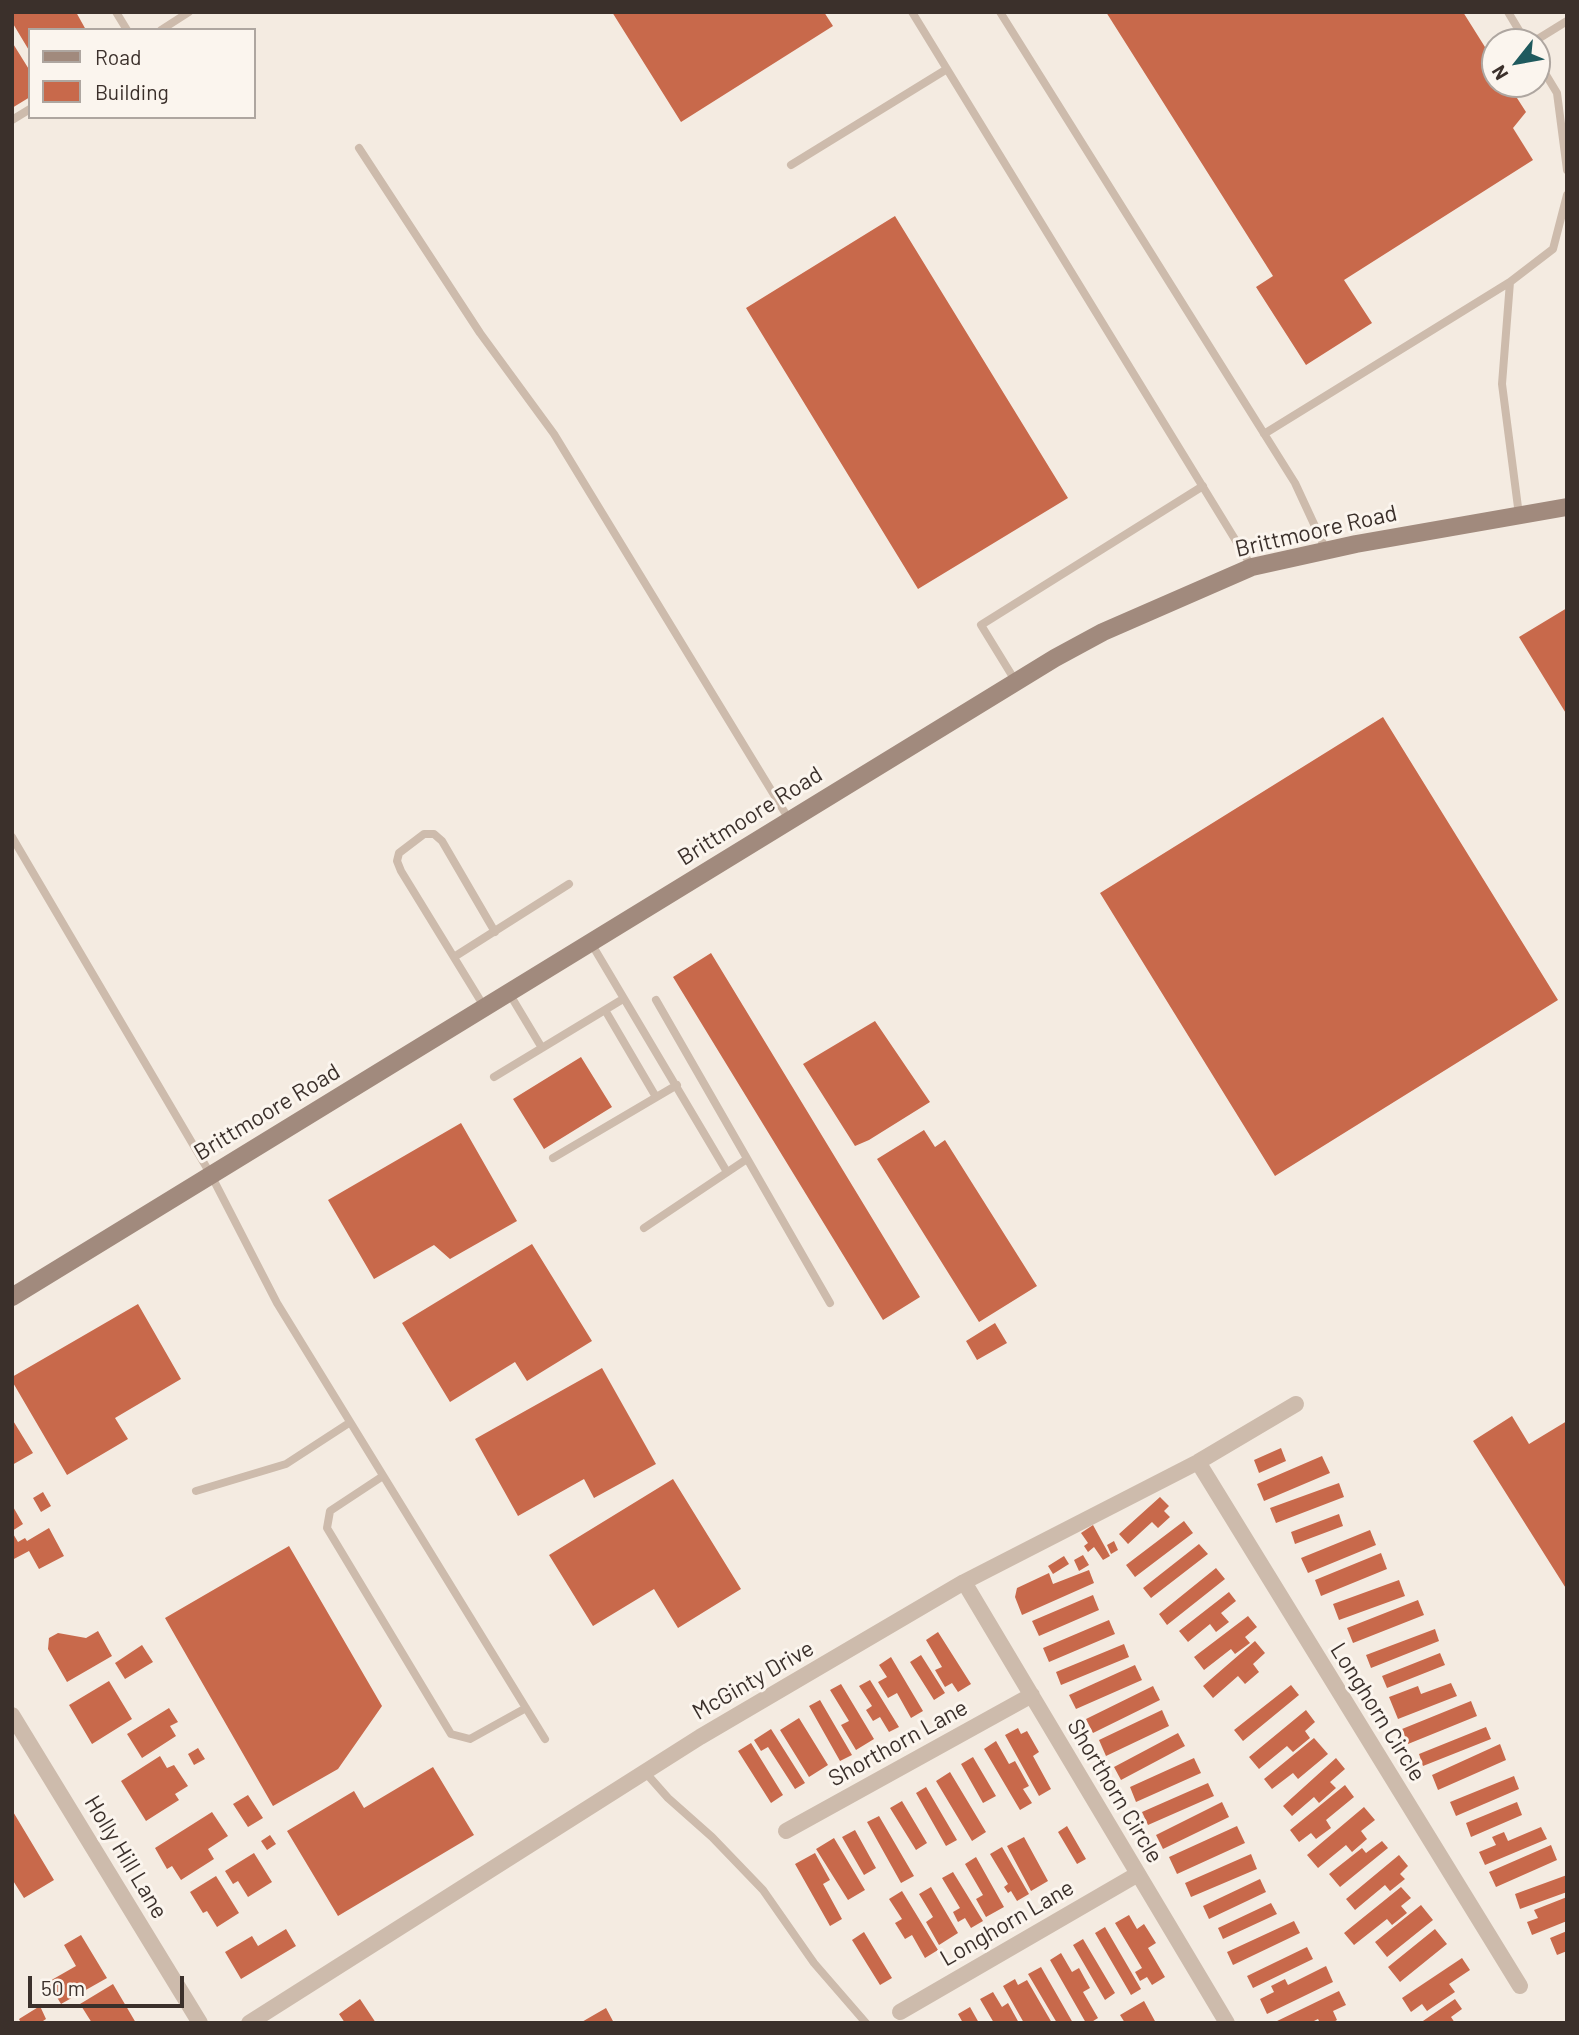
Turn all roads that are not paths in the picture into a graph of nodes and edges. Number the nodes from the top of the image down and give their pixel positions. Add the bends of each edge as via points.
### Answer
1 (116, 12) edge
2 (189, 12) edge
3 (912, 12) edge
4 (1000, 12) edge
5 (1508, 12) edge
6 (1567, 21) edge
7 (126, 28) edge
8 (164, 28) edge
9 (1518, 28) edge
10 (1551, 31) edge
11 (947, 69) junction
12 (1551, 83) edge
13 (28, 110) edge
14 (12, 120) edge
15 (359, 148) dead end
16 (791, 165) dead end
17 (1567, 170) edge
18 (1567, 195) edge
19 (1510, 282) junction
20 (1264, 434) junction
21 (1203, 486) junction
22 (1567, 507) edge
23 (1519, 515) junction
24 (1326, 550) junction
25 (1252, 567) junction
26 (1016, 682) junction
27 (790, 821) junction
28 (12, 837) edge
29 (569, 884) dead end
30 (495, 932) junction
31 (591, 942) junction
32 (454, 957) junction
33 (509, 993) junction
34 (623, 999) junction
35 (656, 1000) dead end
36 (485, 1008) junction
37 (605, 1010) junction
38 (542, 1048) junction
39 (495, 1077) dead end
40 (677, 1084) junction
41 (656, 1097) junction
42 (553, 1158) dead end
43 (747, 1159) junction
44 (727, 1172) junction
45 (211, 1175) junction
46 (644, 1228) dead end
47 (12, 1297) edge
48 (830, 1303) dead end
49 (1296, 1404) dead end
50 (349, 1423) junction
51 (1198, 1462) junction
52 (383, 1476) junction
53 (196, 1491) dead end
54 (964, 1582) junction
55 (1032, 1695) junction
56 (526, 1708) junction
57 (12, 1715) edge
58 (545, 1739) dead end
59 (645, 1772) junction
60 (786, 1831) dead end
61 (1138, 1874) junction
62 (1520, 1986) dead end
63 (900, 2012) dead end
64 (201, 2023) edge
65 (249, 2023) edge
66 (866, 2023) edge
67 (1227, 2023) edge

1 - 7 lane
2 - 8 lane
3 - 11 lane
4 - 20 lane
5 - 9 lane
6 - 10 lane
11 - 16 lane
11 - 21 lane
12 - 17 lane via 1557,93
13 - 14 lane
15 - 27 lane via 480,333 554,434
18 - 19 lane via 1553,249
19 - 20 lane
19 - 23 lane via 1502,384
20 - 24 lane via 1295,483
21 - 25 lane
21 - 26 lane via 981,625
22 - 23 main road, Brittmoore Road
23 - 24 main road, Brittmoore Road
24 - 25 main road, Brittmoore Road
25 - 26 main road, Brittmoore Road via 1103,632
26 - 27 main road, Brittmoore Road
27 - 31 main road, Brittmoore Road
28 - 45 lane
29 - 30 lane
30 - 32 lane
30 - 32 lane via 442,841 425,834 398,853 397,861
31 - 33 main road, Brittmoore Road
31 - 34 lane
32 - 36 lane
33 - 36 main road, Brittmoore Road
33 - 38 lane
34 - 37 lane
34 - 40 lane
35 - 43 lane
36 - 45 main road, Brittmoore Road
37 - 38 lane
37 - 41 lane
38 - 39 lane
40 - 41 lane
40 - 44 lane
41 - 42 lane
43 - 44 lane
43 - 48 lane
44 - 46 lane
45 - 47 main road, Brittmoore Road
45 - 50 lane via 277,1303
49 - 51 street, McGinty Drive
50 - 52 lane
50 - 53 lane via 286,1464
51 - 54 street, McGinty Drive
51 - 62 street, Longhorn Circle
52 - 56 lane
52 - 56 lane via 330,1511 327,1528 451,1734 470,1739
54 - 55 street, Shorthorn Circle
54 - 59 street, McGinty Drive
55 - 60 street, Shorthorn Lane
55 - 61 street, Shorthorn Circle
56 - 58 lane
57 - 64 street, Holly Hill Lane
59 - 65 street, McGinty Drive
59 - 66 lane via 764,1890 814,1963
61 - 63 street, Longhorn Lane
61 - 67 street, Shorthorn Circle

